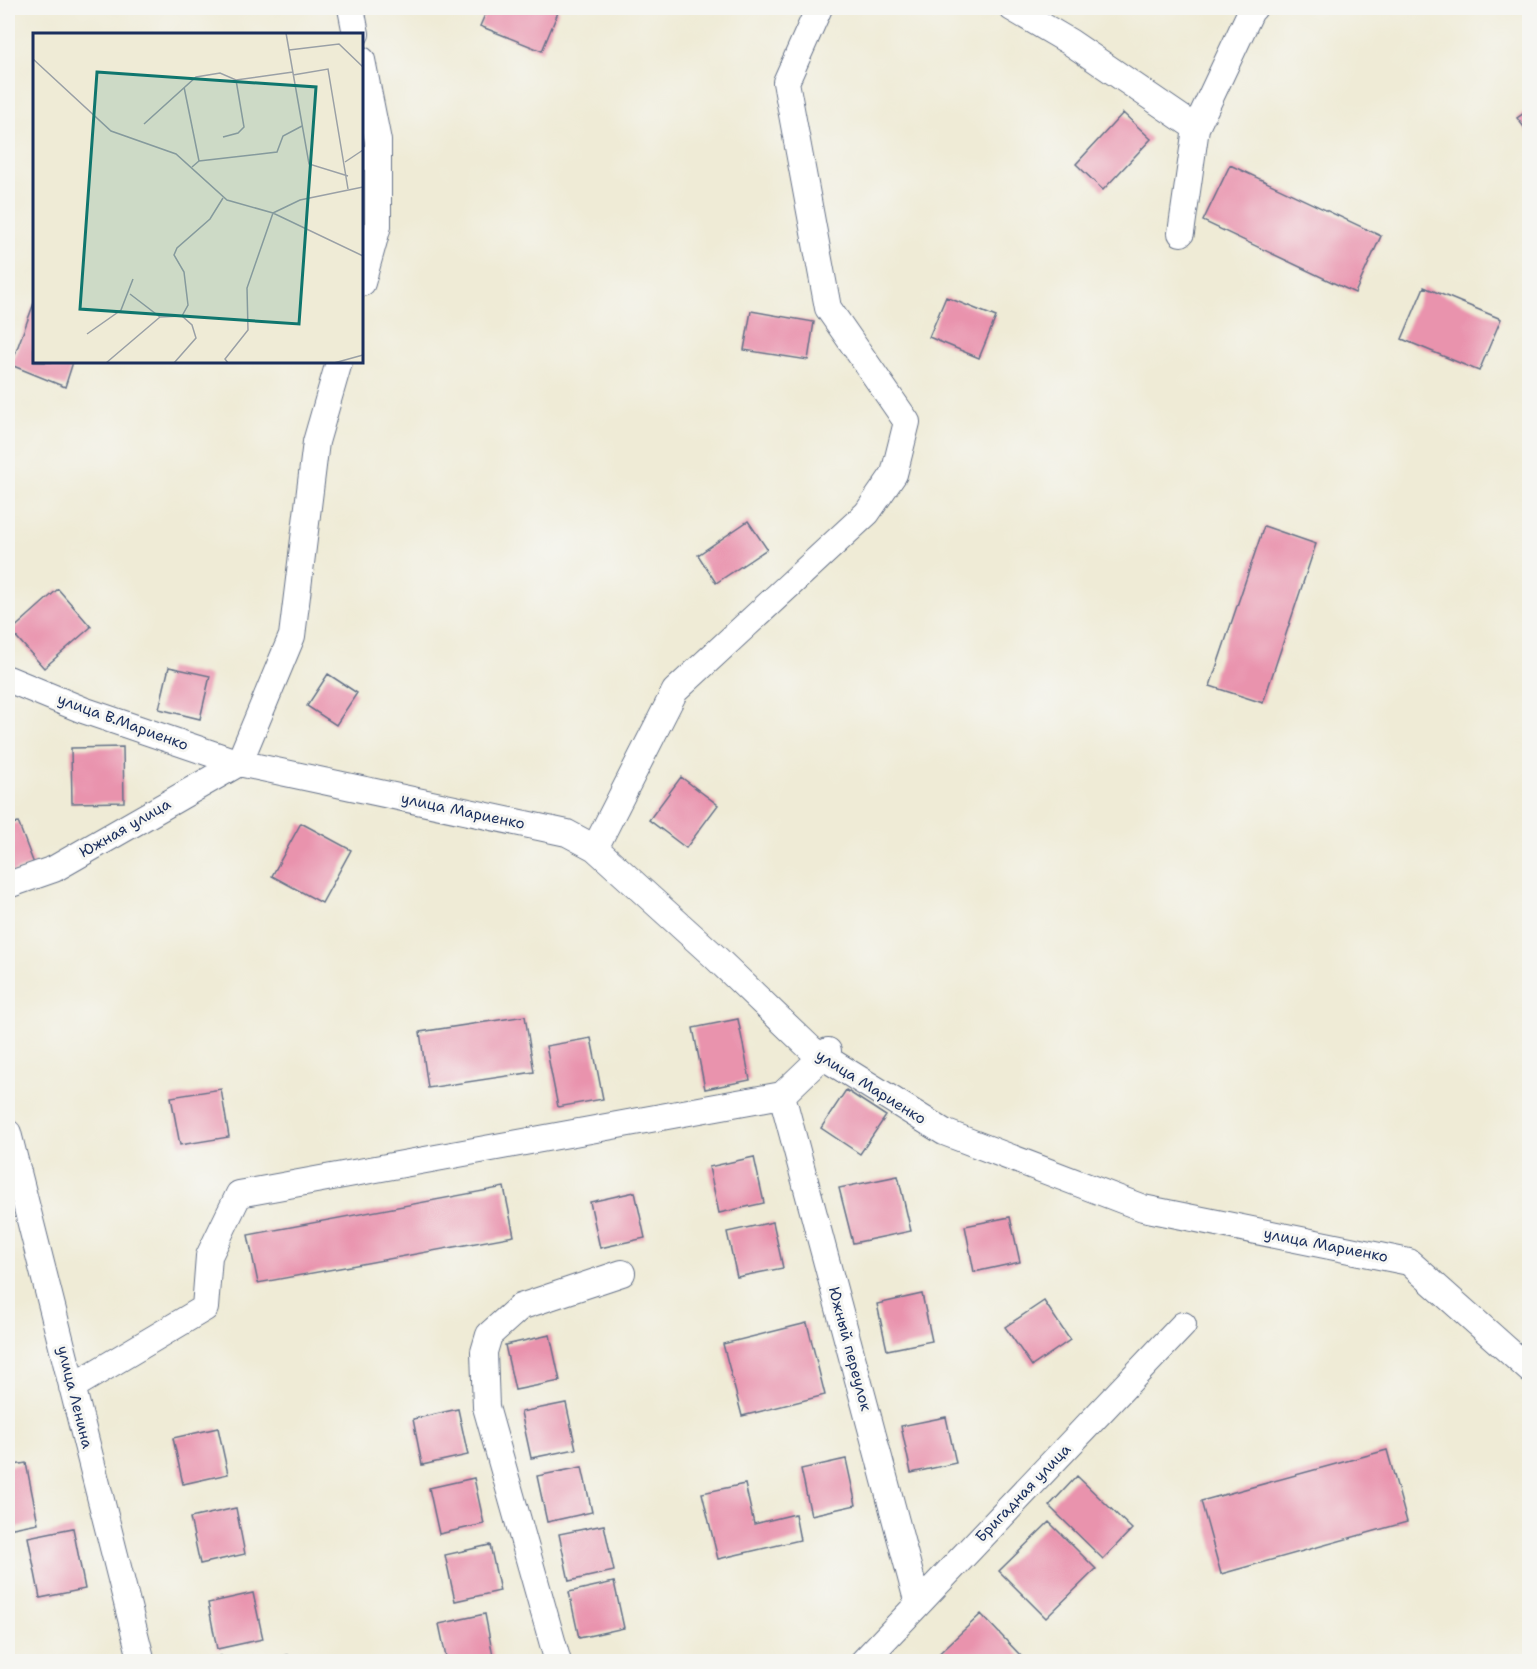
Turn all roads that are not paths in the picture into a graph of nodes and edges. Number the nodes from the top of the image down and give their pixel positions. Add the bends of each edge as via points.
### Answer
1 (351, 8) edge
2 (819, 8) edge
3 (1012, 8) edge
4 (1254, 8) edge
5 (356, 33) edge
6 (363, 65) edge
7 (1196, 128) junction
8 (1181, 233) dead end
9 (363, 279) edge
10 (339, 363) edge
11 (8, 679) edge
12 (239, 763) junction
13 (595, 848) junction
14 (8, 885) edge
15 (825, 1053) junction
16 (782, 1095) junction
17 (8, 1133) edge
18 (622, 1273) dead end
19 (1183, 1325) dead end
20 (1530, 1370) edge
21 (72, 1387) junction
22 (918, 1604) junction
23 (142, 1662) edge
24 (558, 1662) edge
25 (863, 1662) edge

1 - 5 street
2 - 13 street via 786,82 828,308 907,423 894,474 867,513 675,691
3 - 7 street via 1070,42
4 - 7 street
6 - 9 street via 378,141 378,226
7 - 8 street
10 - 12 street via 316,442 292,636
11 - 12 street, улица В.Мариенко via 83,710
12 - 13 street, улица Мариенко via 567,833
12 - 14 street, Южная улица via 54,869
13 - 15 street, улица Мариенко via 812,1050
15 - 16 street
15 - 20 street, улица Мариенко via 944,1132 1143,1208 1409,1262
16 - 21 street via 240,1194 209,1256 205,1308
16 - 22 street, Южный переулок
17 - 21 street, улица Ленина
18 - 24 street via 520,1307 489,1335 484,1352 486,1407
19 - 22 street, Бригадная улица
21 - 23 street, улица Ленина
22 - 25 street, Бригадная улица

